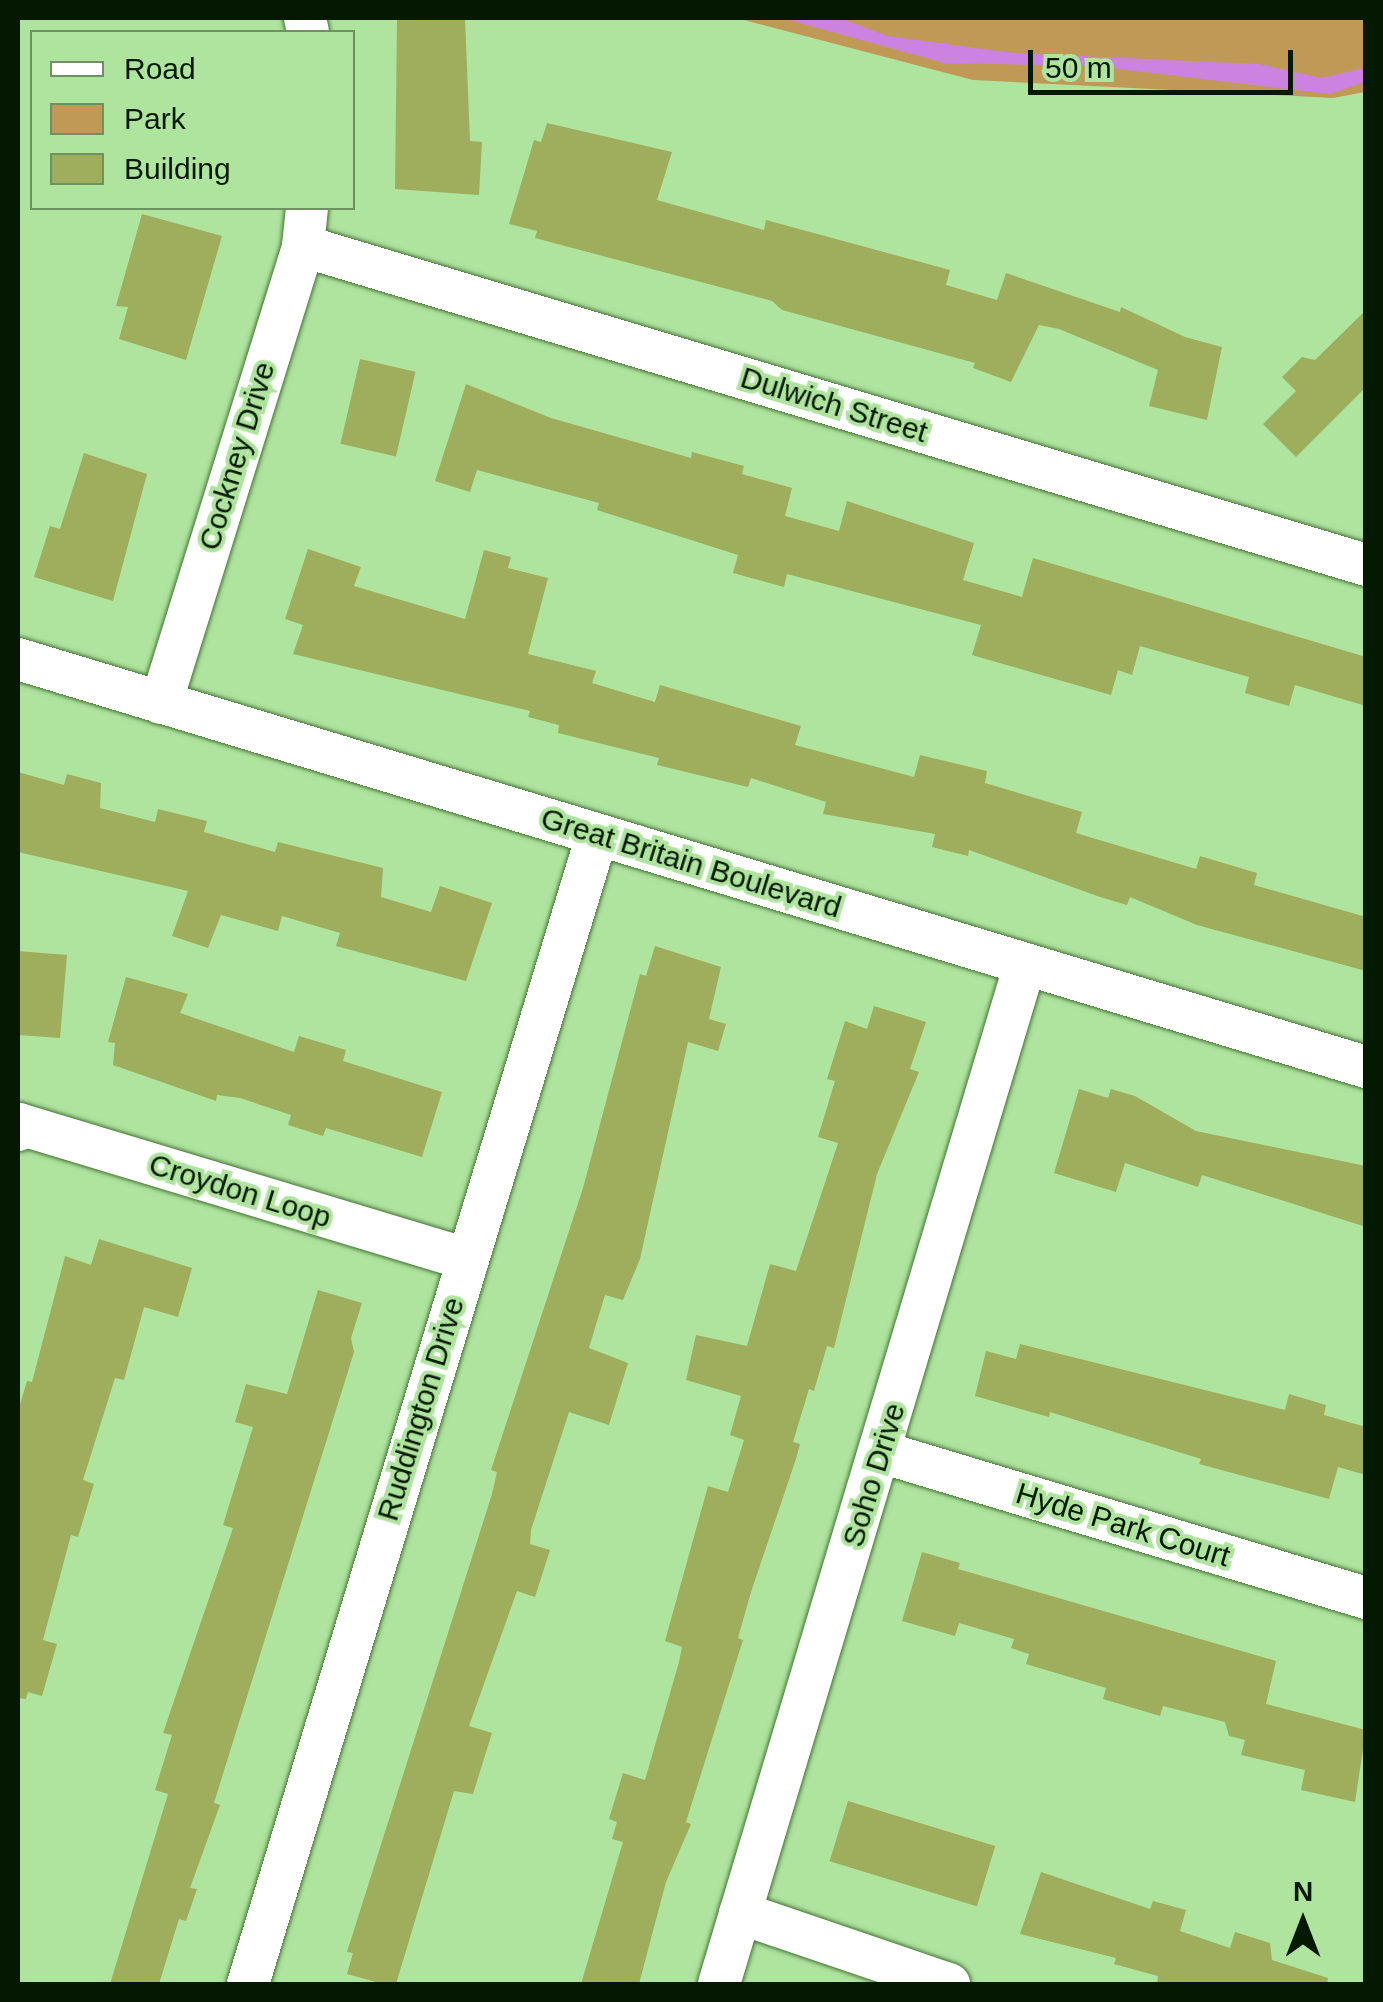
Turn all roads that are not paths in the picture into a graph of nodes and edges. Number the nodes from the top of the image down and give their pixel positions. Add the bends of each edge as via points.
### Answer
1 (305, 227) edge
2 (1361, 551) edge
3 (18, 659) edge
4 (161, 703) junction
5 (596, 835) junction
6 (1025, 964) junction
7 (1366, 1067) edge
8 (18, 1130) edge
9 (466, 1260) junction
10 (881, 1452) junction
11 (1366, 1598) edge
12 (740, 1913) junction
13 (248, 1984) edge
14 (719, 1984) edge
15 (950, 1984) edge

1 - 2 street, Dulwich Street
1 - 4 street, Cockney Drive
3 - 4 street, Great Britain Boulevard
4 - 5 street, Great Britain Boulevard
5 - 6 street, Great Britain Boulevard
5 - 9 street, Ruddington Drive
6 - 7 street, Great Britain Boulevard
6 - 10 street, Soho Drive
8 - 9 street, Croydon Loop via 19,1124
9 - 13 street, Ruddington Drive
10 - 11 street, Hyde Park Court
10 - 12 street, Soho Drive
12 - 14 street, Soho Drive
12 - 15 street

